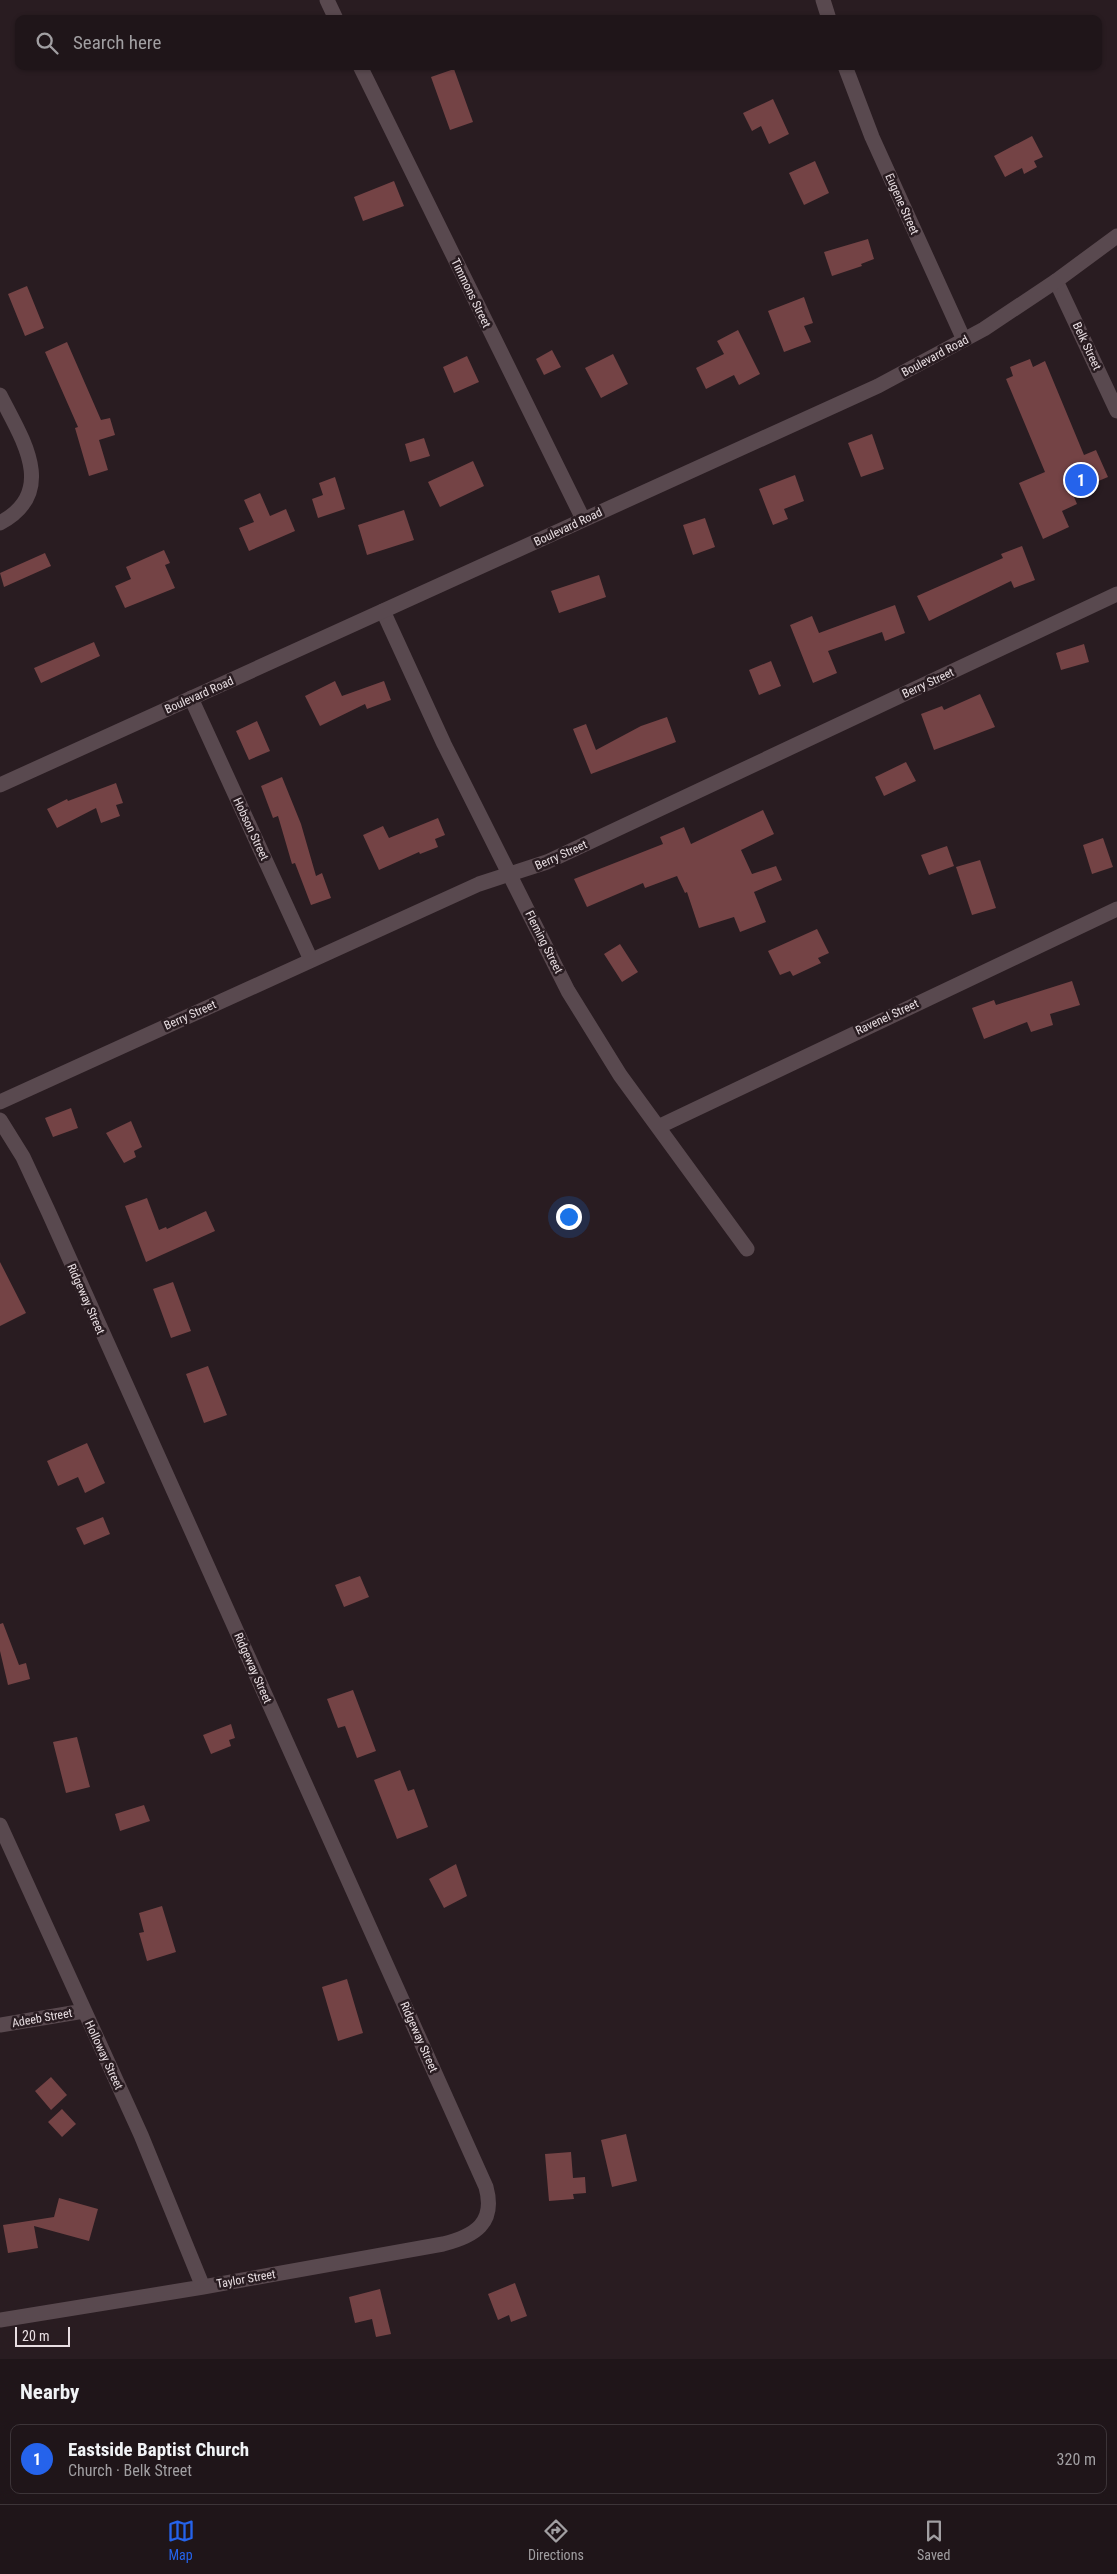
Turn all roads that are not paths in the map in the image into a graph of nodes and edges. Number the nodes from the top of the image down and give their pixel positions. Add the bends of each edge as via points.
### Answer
1 (327, 0) edge
2 (823, 0) edge
3 (334, 15) edge
4 (828, 15) edge
5 (362, 70) edge
6 (847, 70) edge
7 (1117, 236) edge
8 (1056, 281) junction
9 (964, 340) junction
10 (0, 395) edge
11 (1117, 410) edge
12 (583, 520) junction
13 (0, 523) edge
14 (1117, 594) edge
15 (383, 611) junction
16 (191, 698) junction
17 (0, 785) edge
18 (510, 874) junction
19 (1117, 909) edge
20 (311, 960) junction
21 (0, 1102) edge
22 (0, 1120) edge
23 (658, 1126) junction
24 (747, 1249) dead end
25 (0, 1825) edge
26 (84, 2011) junction
27 (0, 2026) edge
28 (485, 2221) joint
29 (203, 2287) junction
30 (0, 2320) edge

1 - 3 street
2 - 4 street
5 - 12 street, Timmons Street
6 - 9 street, Eugene Street via 876,146
7 - 8 street, Boulevard Road
8 - 9 street, Boulevard Road
8 - 11 street, Belk Street
9 - 12 street, Boulevard Road via 878,386
10 - 13 street via 25,446 33,478 20,507
12 - 15 street, Boulevard Road
14 - 18 street, Berry Street via 556,858
15 - 16 street, Boulevard Road
15 - 18 street, Fleming Street via 444,744
16 - 17 street, Boulevard Road
16 - 20 street, Hobson Street
18 - 20 street, Berry Street via 479,884
18 - 23 street, Fleming Street via 568,991
19 - 23 street, Ravenel Street
20 - 21 street, Berry Street
22 - 28 street, Ridgeway Street via 23,1157 49,1213 486,2187 490,2202
23 - 24 street, Fleming Street
25 - 26 street, Holloway Street
26 - 27 street, Adeeb Street
26 - 29 street, Holloway Street via 141,2135
28 - 29 street, Taylor Street via 476,2232 443,2244
29 - 30 street, Taylor Street

